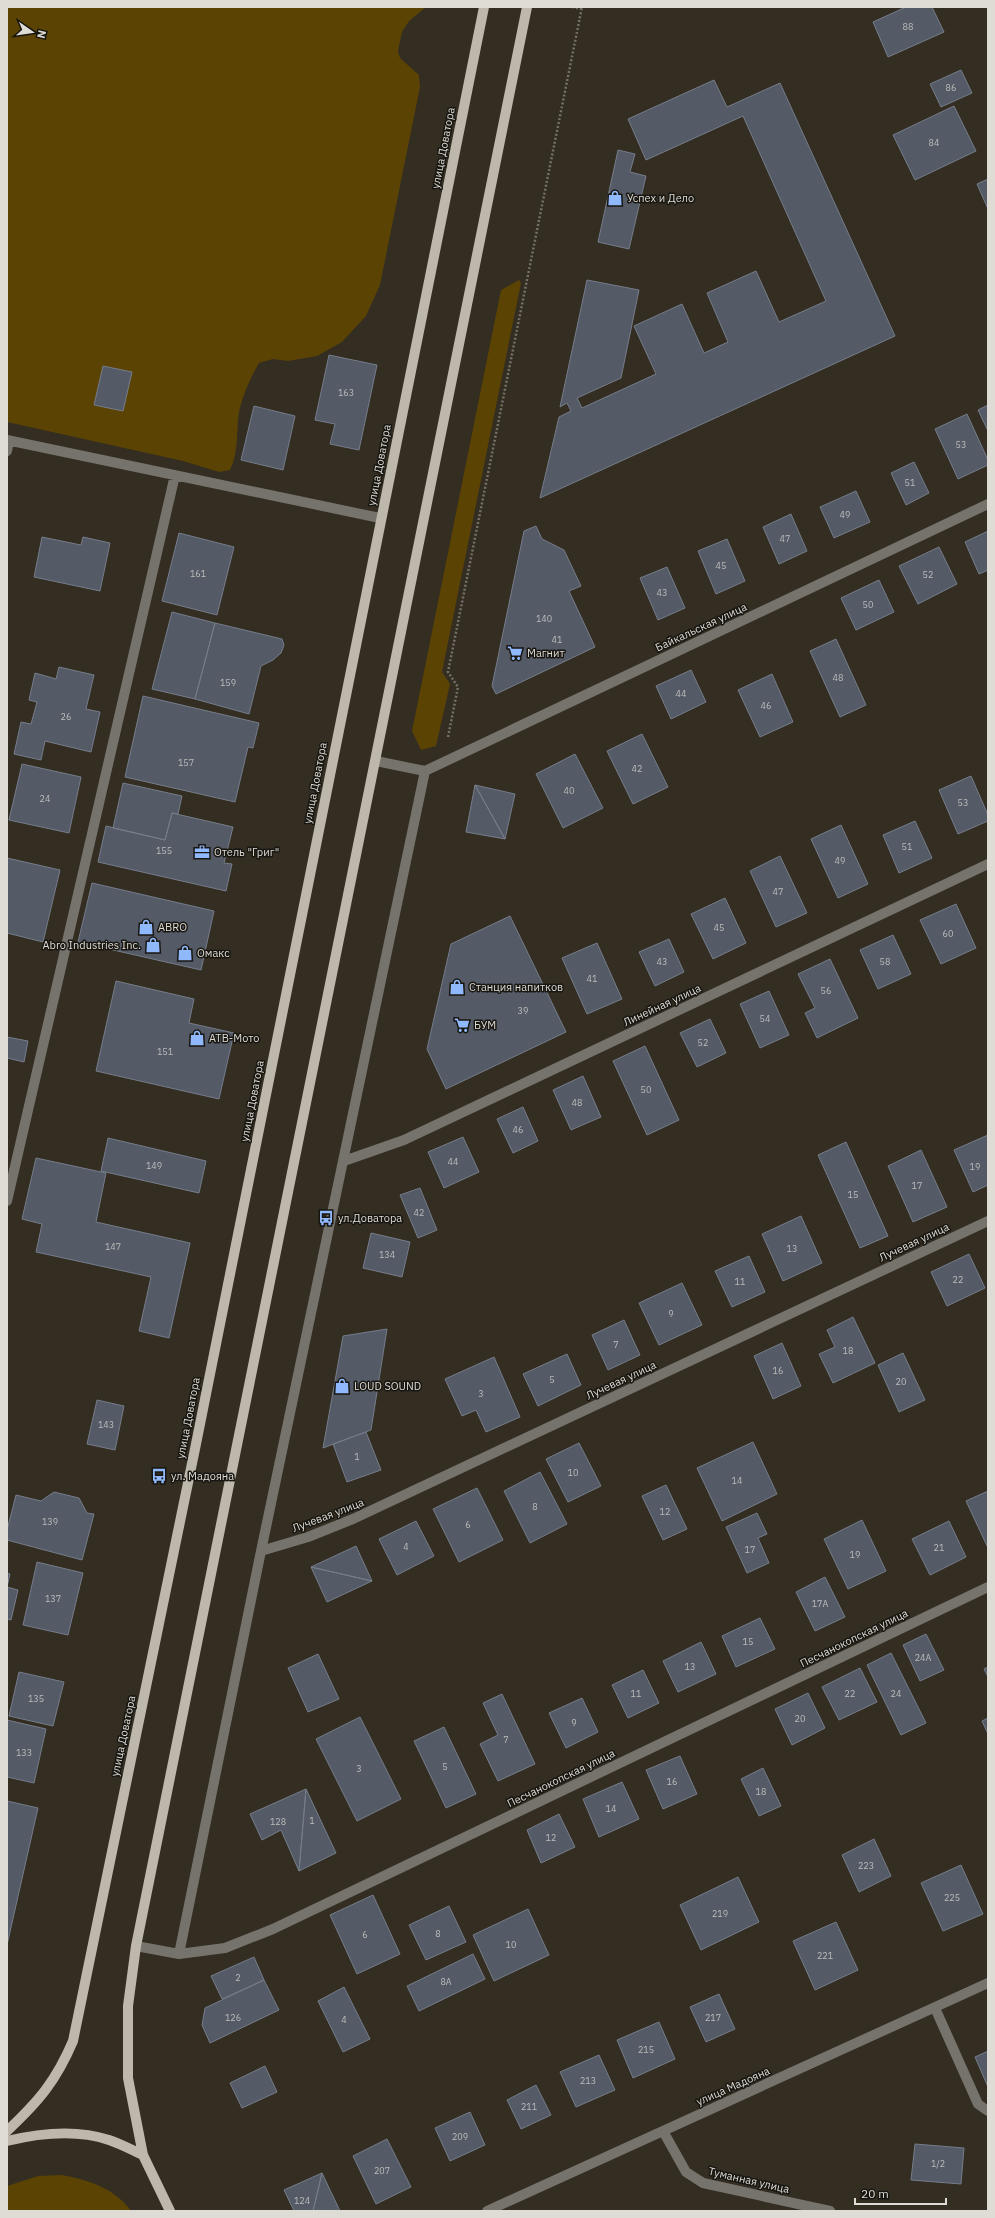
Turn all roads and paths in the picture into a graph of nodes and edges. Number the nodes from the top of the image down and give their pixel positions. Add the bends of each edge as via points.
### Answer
1 (484, 7) edge
2 (527, 7) edge
3 (572, 7) edge
4 (582, 8) edge
5 (8, 444) edge
6 (175, 475) junction
7 (988, 504) edge
8 (380, 518) junction
9 (376, 760) junction
10 (442, 763) junction
11 (425, 771) junction
12 (988, 864) edge
13 (344, 1161) junction
14 (7, 1201) edge
15 (988, 1220) edge
16 (261, 1551) junction
17 (988, 1587) edge
18 (136, 1946) junction
19 (179, 1954) junction
20 (988, 1983) edge
21 (935, 2008) junction
22 (988, 2111) edge
23 (7, 2131) edge
24 (663, 2131) junction
25 (7, 2141) edge
26 (143, 2155) junction
27 (170, 2211) edge
28 (487, 2211) edge
29 (830, 2211) edge

1 - 8 main road, улица Доватора
2 - 9 main road
3 - 4 path
4 - 10 path via 448,672 458,687
5 - 6 street
6 - 8 street
6 - 14 street
7 - 10 street, Байкальская улица
8 - 23 main road, улица Доватора via 196,1444 73,2041 63,2065 49,2087
9 - 11 street
9 - 18 main road
10 - 11 street, Байкальская улица
11 - 13 street
12 - 13 street, Линейная улица via 404,1140
13 - 16 street
15 - 16 street, Лучевая улица via 353,1519 308,1537
16 - 19 street
17 - 19 street, Песчанокопская улица via 273,1929 225,1948
18 - 19 street, Песчанокопская улица
18 - 26 main road via 128,2006 128,2078
20 - 21 street, улица Мадояна
21 - 22 street via 978,2104
21 - 24 street, улица Мадояна
24 - 28 street, улица Мадояна
24 - 29 street, Туманная улица via 686,2172 703,2183
25 - 26 main road via 34,2134 83,2134 108,2140
26 - 27 main road

